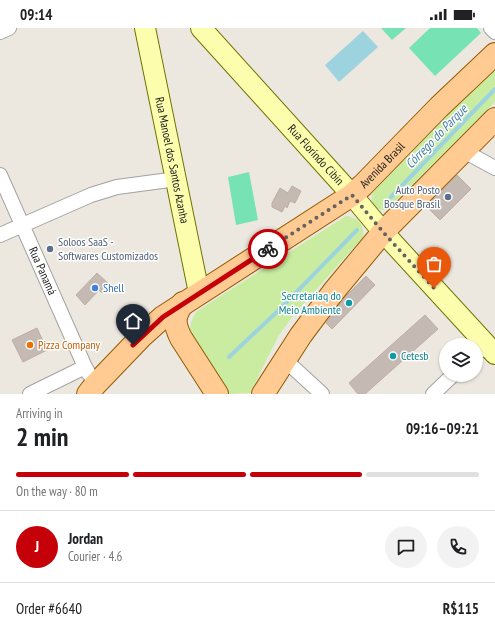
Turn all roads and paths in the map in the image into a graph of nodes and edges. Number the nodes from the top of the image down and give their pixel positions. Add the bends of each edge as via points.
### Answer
1 (9, 28) edge
2 (145, 28) edge
3 (156, 28) edge
4 (491, 28) edge
5 (201, 29) edge
6 (0, 32) edge
7 (495, 32) edge
8 (495, 54) edge
9 (151, 56) junction
10 (495, 119) edge
11 (464, 150) junction
12 (495, 168) edge
13 (0, 175) edge
14 (177, 180) junction
15 (352, 195) junction
16 (23, 225) junction
17 (383, 232) junction
18 (0, 235) edge
19 (191, 298) junction
20 (143, 335) junction
21 (486, 351) edge
22 (285, 360) junction
23 (89, 382) edge
24 (446, 382) edge
25 (30, 394) edge
26 (208, 394) edge
27 (217, 394) edge
28 (263, 394) edge
29 (322, 394) edge
30 (433, 394) edge

1 - 6 street
2 - 9 main road, Rua Manoel dos Santos Azanha
3 - 9 main road via 151,42
4 - 7 street
5 - 15 main road, Rua Florindo Cibin
8 - 15 main road, Avenida Brasil
9 - 14 main road, Rua Manoel dos Santos Azanha
10 - 11 main road
11 - 12 street
11 - 17 main road
13 - 16 street, Rua Panamá
14 - 16 street via 117,187 91,195
14 - 19 main road, Rua Manoel dos Santos Azanha
15 - 17 main road, Rua Florindo Cibin
15 - 19 main road, Avenida Brasil
16 - 18 street
16 - 23 street, Rua Panamá
17 - 21 main road, Rua Florindo Cibin
17 - 22 main road via 334,290
19 - 20 main road, Avenida Brasil via 163,317
19 - 27 main road via 177,311 176,329
20 - 23 main road, Avenida Brasil
20 - 26 main road via 161,332 169,335
22 - 28 main road
22 - 29 street
23 - 25 street
24 - 30 street

